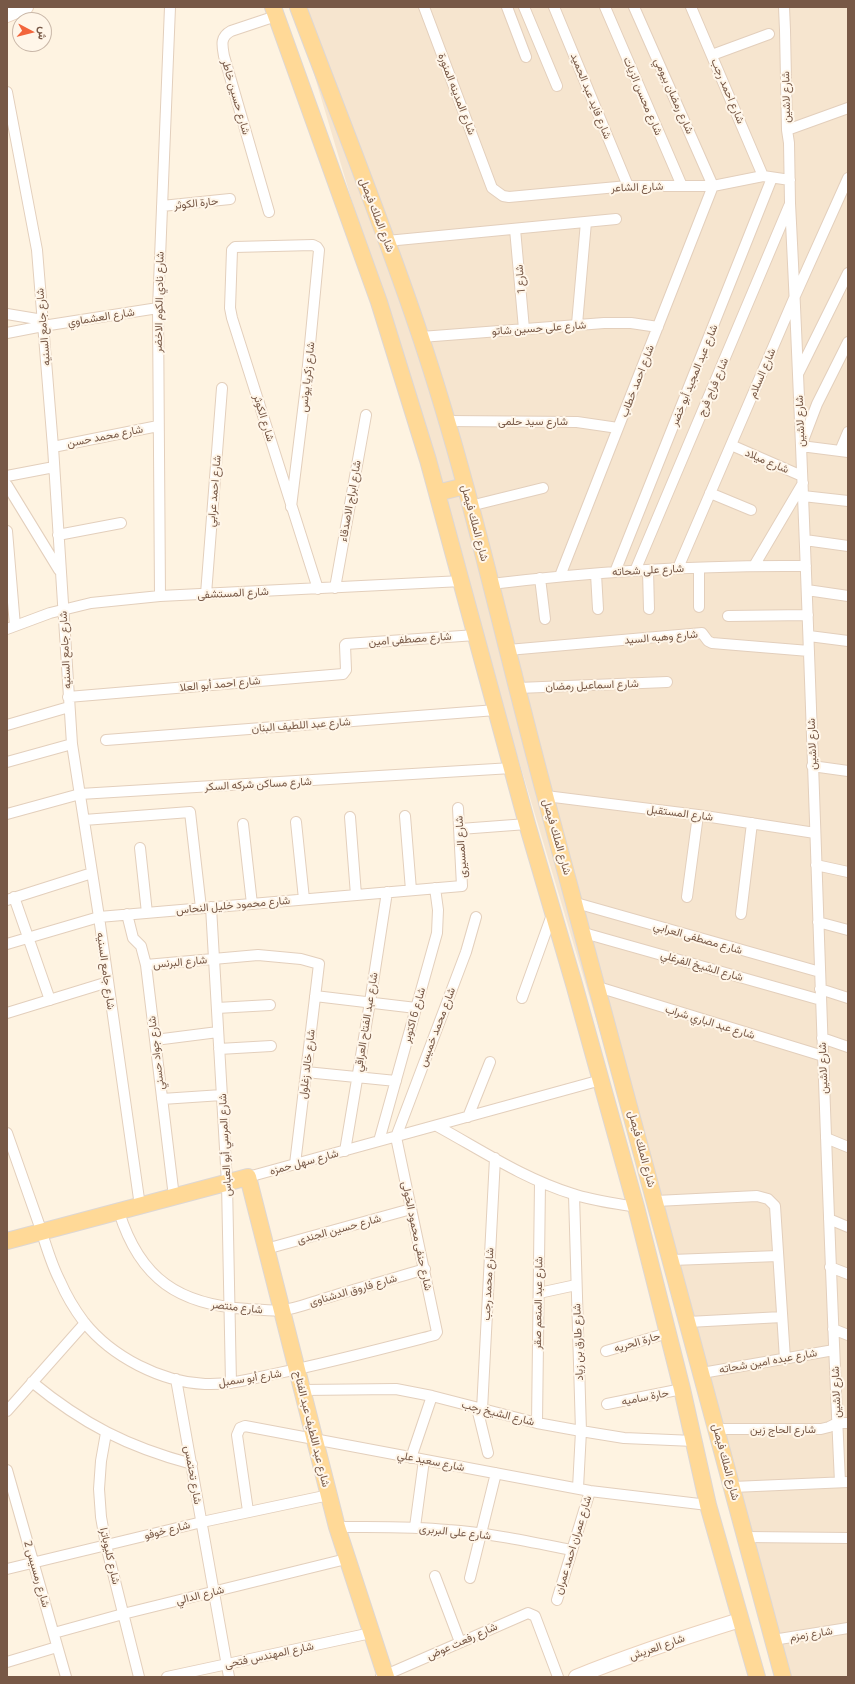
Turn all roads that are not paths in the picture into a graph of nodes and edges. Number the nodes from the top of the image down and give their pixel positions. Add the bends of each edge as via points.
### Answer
1 (26, 7) edge
2 (170, 7) edge
3 (298, 7) edge
4 (424, 7) edge
5 (507, 7) edge
6 (524, 7) edge
7 (554, 7) edge
8 (605, 7) edge
9 (634, 7) edge
10 (691, 7) edge
11 (784, 7) edge
12 (275, 11) edge
13 (7, 15) edge
14 (769, 34) dead end
15 (712, 55) junction
16 (526, 57) dead end
17 (557, 86) dead end
18 (7, 92) edge
19 (848, 108) edge
20 (787, 130) junction
21 (768, 177) junction
22 (848, 178) edge
23 (790, 180) junction
24 (490, 181) joint
25 (628, 186) junction
26 (682, 186) junction
27 (713, 186) junction
28 (230, 199) dead end
29 (790, 203) junction
30 (162, 206) junction
31 (270, 212) dead end
32 (616, 219) dead end
33 (586, 222) junction
34 (516, 228) junction
35 (387, 241) junction
36 (317, 247) joint
37 (848, 273) edge
38 (795, 296) junction
39 (158, 308) junction
40 (7, 314) edge
41 (43, 323) junction
42 (577, 324) junction
43 (658, 326) junction
44 (524, 329) junction
45 (7, 333) edge
46 (421, 337) junction
47 (848, 342) edge
48 (798, 374) junction
49 (222, 388) dead end
50 (366, 414) dead end
51 (447, 421) junction
52 (158, 426) junction
53 (618, 428) junction
54 (848, 432) edge
55 (731, 445) junction
56 (801, 446) junction
57 (53, 447) junction
58 (844, 451) edge
59 (54, 467) junction
60 (7, 476) edge
61 (803, 479) junction
62 (7, 485) edge
63 (465, 486) junction
64 (543, 488) dead end
65 (710, 492) junction
66 (438, 493) junction
67 (803, 496) junction
68 (848, 501) edge
69 (470, 506) junction
70 (291, 507) junction
71 (751, 510) dead end
72 (121, 523) dead end
73 (7, 531) edge
74 (58, 535) junction
75 (805, 540) junction
76 (848, 546) edge
77 (754, 566) junction
78 (806, 566) junction
79 (678, 568) junction
80 (699, 568) junction
81 (648, 570) junction
82 (635, 571) junction
83 (61, 572) junction
84 (616, 572) junction
85 (596, 574) junction
86 (560, 576) junction
87 (540, 578) junction
88 (462, 581) junction
89 (491, 584) junction
90 (335, 588) junction
91 (318, 589) junction
92 (807, 590) junction
93 (206, 594) junction
94 (160, 596) junction
95 (848, 596) edge
96 (699, 607) dead end
97 (63, 609) junction
98 (598, 609) dead end
99 (649, 609) dead end
100 (808, 615) junction
101 (728, 616) dead end
102 (545, 618) dead end
103 (11, 627) edge
104 (476, 635) junction
105 (808, 636) junction
106 (848, 641) edge
107 (345, 646) joint
108 (508, 650) junction
109 (809, 651) junction
110 (667, 682) dead end
111 (518, 688) junction
112 (68, 697) junction
113 (69, 707) junction
114 (496, 710) junction
115 (7, 725) edge
116 (106, 740) dead end
117 (72, 744) junction
118 (7, 762) edge
119 (812, 766) junction
120 (512, 768) junction
121 (848, 771) edge
122 (80, 794) junction
123 (546, 796) junction
124 (458, 808) dead end
125 (7, 814) edge
126 (698, 815) junction
127 (405, 816) dead end
128 (350, 817) dead end
129 (84, 820) junction
130 (296, 822) dead end
131 (752, 823) junction
132 (243, 824) dead end
133 (527, 824) junction
134 (460, 830) junction
135 (814, 833) junction
136 (140, 848) dead end
137 (816, 865) junction
138 (848, 872) edge
139 (92, 874) junction
140 (463, 885) joint
141 (435, 888) junction
142 (411, 890) junction
143 (387, 892) junction
144 (356, 895) junction
145 (687, 897) dead end
146 (11, 898) edge
147 (304, 899) junction
148 (576, 903) junction
149 (252, 904) junction
150 (206, 908) junction
151 (553, 912) junction
152 (147, 913) junction
153 (127, 914) junction
154 (741, 914) dead end
155 (99, 917) junction
156 (476, 917) dead end
157 (818, 922) junction
158 (848, 930) edge
159 (584, 933) junction
160 (28, 938) junction
161 (7, 944) edge
162 (214, 959) junction
163 (319, 964) joint
164 (146, 966) junction
165 (820, 972) junction
166 (108, 982) junction
167 (598, 988) junction
168 (820, 989) junction
169 (315, 996) junction
170 (522, 998) dead end
171 (848, 998) edge
172 (50, 1000) junction
173 (821, 1000) junction
174 (370, 1002) junction
175 (270, 1005) dead end
176 (217, 1008) junction
177 (416, 1008) junction
178 (7, 1013) edge
179 (218, 1032) junction
180 (610, 1033) junction
181 (589, 1038) junction
182 (822, 1038) junction
183 (155, 1040) junction
184 (271, 1046) dead end
185 (848, 1047) edge
186 (219, 1050) junction
187 (823, 1056) junction
188 (490, 1062) dead end
189 (306, 1072) junction
190 (357, 1077) junction
191 (601, 1080) junction
192 (396, 1081) junction
193 (222, 1095) junction
194 (162, 1099) junction
195 (468, 1117) junction
196 (437, 1126) junction
197 (7, 1133) edge
198 (396, 1137) junction
199 (826, 1138) junction
200 (379, 1141) junction
201 (848, 1147) edge
202 (345, 1151) junction
203 (495, 1158) junction
204 (295, 1164) junction
205 (248, 1177) junction
206 (540, 1182) junction
207 (227, 1183) junction
208 (574, 1195) junction
209 (174, 1197) junction
210 (656, 1200) junction
211 (140, 1206) junction
212 (636, 1206) junction
213 (412, 1209) junction
214 (119, 1212) junction
215 (828, 1219) junction
216 (848, 1227) edge
217 (41, 1232) junction
218 (7, 1241) edge
219 (266, 1249) junction
220 (778, 1256) junction
221 (672, 1260) junction
222 (830, 1267) junction
223 (425, 1269) junction
224 (848, 1274) edge
225 (576, 1285) junction
226 (539, 1293) junction
227 (230, 1308) junction
228 (282, 1310) junction
229 (782, 1317) junction
230 (688, 1322) junction
231 (85, 1323) junction
232 (833, 1329) junction
233 (668, 1333) junction
234 (848, 1334) edge
235 (435, 1335) joint
236 (834, 1350) junction
237 (606, 1351) dead end
238 (785, 1358) junction
239 (297, 1370) junction
240 (702, 1373) junction
241 (176, 1379) junction
242 (32, 1382) junction
243 (231, 1383) junction
244 (682, 1389) junction
245 (302, 1390) junction
246 (432, 1396) junction
247 (608, 1404) dead end
248 (480, 1409) junction
249 (7, 1411) edge
250 (537, 1423) junction
251 (837, 1423) junction
252 (848, 1423) edge
253 (717, 1429) junction
254 (581, 1431) junction
255 (106, 1433) junction
256 (315, 1440) junction
257 (694, 1442) junction
258 (488, 1453) dead end
259 (411, 1458) junction
260 (424, 1460) junction
261 (192, 1464) junction
262 (7, 1470) edge
263 (496, 1473) junction
264 (844, 1482) edge
265 (732, 1487) junction
266 (578, 1488) junction
267 (590, 1491) junction
268 (329, 1495) junction
269 (708, 1505) junction
270 (248, 1511) junction
271 (202, 1522) junction
272 (337, 1527) junction
273 (415, 1527) junction
274 (482, 1534) junction
275 (746, 1537) junction
276 (848, 1538) edge
277 (106, 1545) junction
278 (572, 1550) junction
279 (346, 1559) junction
280 (34, 1562) junction
281 (7, 1569) edge
282 (435, 1576) dead end
283 (470, 1578) dead end
284 (214, 1591) junction
285 (557, 1600) dead end
286 (123, 1614) junction
287 (740, 1620) junction
288 (848, 1628) edge
289 (54, 1633) junction
290 (371, 1633) junction
291 (773, 1640) junction
292 (460, 1642) junction
293 (57, 1647) junction
294 (7, 1662) edge
295 (227, 1664) junction
296 (189, 1675) edge
297 (384, 1676) edge
298 (66, 1677) edge
299 (139, 1677) edge
300 (167, 1677) edge
301 (228, 1677) edge
302 (558, 1677) edge
303 (576, 1677) edge
304 (757, 1677) edge
305 (783, 1677) edge

1 - 13 street
2 - 30 street, شارع نادي الكوم الاخضر
3 - 35 main road, شارع الملك فيصل
4 - 24 street, شارع المدينه المنورة
5 - 16 street
6 - 17 street
7 - 25 street, شارع فايد عبد الحميد
8 - 26 street, شارع محسن الزيات
9 - 27 street, شارع رمضان بيومي
10 - 15 street, شارع احمد رجب
11 - 20 street, شارع لاشين
12 - 31 street, شارع حسين خاطر via 230,32 222,40 224,56
12 - 66 main road, شارع الملك فيصل via 382,309
14 - 15 street
15 - 21 street, شارع احمد رجب
18 - 41 street, شارع جامع السنيه via 37,250
19 - 20 street
20 - 23 street, شارع لاشين
21 - 23 street, شارع الشاعر
21 - 27 street, شارع الشاعر
21 - 84 street, شارع عبد المجيد أبو خضر
22 - 38 street, شارع السلام
23 - 29 street, شارع لاشين
24 - 25 street, شارع الشاعر via 497,193 509,197
25 - 26 street, شارع الشاعر
26 - 27 street, شارع الشاعر
27 - 43 street, شارع احمد خطاب
28 - 30 street, حارة الكوثر
29 - 38 street, شارع لاشين
29 - 82 street, شارع فراج فرج
30 - 39 street, شارع نادي الكوم الاخضر
32 - 33 street
33 - 34 street
33 - 42 street
34 - 35 street
34 - 44 street, شارع 1
35 - 46 main road, شارع الملك فيصل
36 - 70 street, شارع زكريا يونس via 319,250 306,386
36 - 70 street, شارع الكوثر via 236,247 232,250 231,313
37 - 48 street
38 - 48 street, شارع لاشين
38 - 55 street, شارع السلام
39 - 41 street, شارع العشماوي
39 - 52 street, شارع نادي الكوم الاخضر
40 - 41 street
41 - 45 street, شارع العشماوي
41 - 57 street, شارع جامع السنيه
42 - 43 street, شارع على حسين شاتو
42 - 44 street, شارع على حسين شاتو
43 - 53 street, شارع احمد خطاب
44 - 46 street, شارع على حسين شاتو
46 - 51 main road, شارع الملك فيصل
47 - 56 street via 817,404
48 - 56 street, شارع لاشين
49 - 93 street, شارع احمد عرابي
50 - 90 street, شارع ابراج الاصدقاء
51 - 53 street, شارع سيد حلمى via 571,422
51 - 63 main road, شارع الملك فيصل
52 - 57 street, شارع محمد حسن
52 - 94 street, شارع نادي الكوم الاخضر
53 - 86 street, شارع احمد خطاب
54 - 58 street
55 - 61 street, شارع ميلاد
55 - 65 street, شارع السلام
56 - 58 street
56 - 61 street, شارع لاشين
57 - 59 street, شارع جامع السنيه
59 - 60 street
59 - 74 street, شارع جامع السنيه
61 - 67 street, شارع لاشين
61 - 77 street
62 - 83 street
63 - 66 main road
63 - 69 main road, شارع الملك فيصل
64 - 69 street
65 - 71 street
65 - 79 street, شارع السلام
66 - 88 main road, شارع الملك فيصل
67 - 68 street
67 - 75 street, شارع لاشين
69 - 89 main road, شارع الملك فيصل
70 - 91 street, شارع الكوثر
72 - 74 street
73 - 103 street
74 - 83 street, شارع جامع السنيه
75 - 76 street
75 - 78 street, شارع لاشين
77 - 78 street, شارع على شحاته
77 - 80 street, شارع على شحاته
78 - 92 street, شارع لاشين
79 - 80 street, شارع على شحاته
79 - 81 street, شارع على شحاته
80 - 96 street
81 - 82 street, شارع على شحاته
81 - 99 street
82 - 84 street, شارع على شحاته
83 - 97 street, شارع جامع السنيه
84 - 85 street, شارع على شحاته
85 - 86 street, شارع على شحاته
85 - 98 street
86 - 87 street, شارع على شحاته
87 - 89 street, شارع على شحاته
87 - 102 street
88 - 90 street, شارع المستشفى
88 - 104 main road, شارع الملك فيصل
89 - 108 main road, شارع الملك فيصل
90 - 91 street, شارع المستشفى
91 - 93 street, شارع المستشفى
92 - 95 street
92 - 100 street, شارع لاشين
93 - 94 street, شارع المستشفى
94 - 97 street, شارع المستشفى via 91,603
97 - 103 street, شارع المستشفى
97 - 112 street, شارع جامع السنيه
100 - 101 street
100 - 105 street, شارع لاشين
104 - 107 street, شارع مصطفى امين
104 - 114 main road, شارع الملك فيصل
105 - 106 street
105 - 109 street, شارع لاشين
107 - 112 street, شارع احمد أبو العلا via 346,670 343,674
108 - 109 street, شارع وهبه السيد via 702,633 712,643
108 - 111 main road, شارع الملك فيصل
109 - 119 street, شارع لاشين
110 - 111 street, شارع اسماعيل رمضان
111 - 123 main road, شارع الملك فيصل
112 - 113 street, شارع جامع السنيه
113 - 115 street
113 - 117 street, شارع جامع السنيه
114 - 116 street, شارع عبد اللطيف البنان
114 - 120 main road, شارع الملك فيصل
117 - 118 street
117 - 122 street, شارع جامع السنيه
119 - 121 street
119 - 135 street, شارع لاشين
120 - 122 street, شارع مساكن شركه السكر
120 - 133 main road, شارع الملك فيصل
122 - 125 street, شارع مساكن شركه السكر
122 - 129 street, شارع جامع السنيه
123 - 126 street, شارع المستقبل
123 - 148 main road, شارع الملك فيصل
124 - 134 street, شارع المسيرى
126 - 131 street, شارع المستقبل
126 - 145 street
127 - 142 street
128 - 144 street
129 - 139 street, شارع جامع السنيه
129 - 150 street, شارع المرسي أبو العباس via 190,812
130 - 147 street
131 - 135 street, شارع المستقبل
131 - 154 street
132 - 149 street
133 - 134 street
133 - 151 main road, شارع الملك فيصل
134 - 140 street, شارع المسيرى
135 - 137 street, شارع لاشين
136 - 152 street
137 - 138 street
137 - 157 street, شارع لاشين
139 - 146 street
139 - 155 street, شارع جامع السنيه
140 - 141 street, شارع محمود خليل النحاس
141 - 142 street, شارع محمود خليل النحاس
141 - 177 street, شارع 6 اكتوبر via 438,910 437,933
142 - 143 street, شارع محمود خليل النحاس
143 - 144 street, شارع محمود خليل النحاس
143 - 174 street, شارع عبد الفتاح العراقي
144 - 147 street, شارع محمود خليل النحاس
146 - 160 street
147 - 149 street, شارع محمود خليل النحاس
148 - 159 main road, شارع الملك فيصل
148 - 165 street, شارع مصطفى العرابي
149 - 150 street, شارع محمود خليل النحاس
150 - 152 street, شارع محمود خليل النحاس
150 - 162 street, شارع المرسي أبو العباس
151 - 170 street
151 - 181 main road, شارع الملك فيصل
152 - 153 street, شارع محمود خليل النحاس
153 - 155 street, شارع محمود خليل النحاس
153 - 164 street, شارع جواد حسني via 133,939 141,946
155 - 160 street, شارع محمود خليل النحاس
155 - 166 street, شارع جامع السنيه
156 - 198 street, شارع محمد خميس via 466,952
157 - 158 street
157 - 165 street, شارع لاشين
159 - 167 main road, شارع الملك فيصل
159 - 173 street, شارع الشيخ الفرغلي
160 - 161 street, شارع محمود خليل النحاس
160 - 172 street
162 - 163 street, شارع البرنس via 279,956
162 - 164 street, شارع البرنس
162 - 176 street, شارع المرسي أبو العباس
163 - 169 street, شارع خالد زغلول
164 - 183 street, شارع جواد حسني
165 - 168 street, شارع لاشين
166 - 172 street
166 - 211 street, شارع جامع السنيه
167 - 180 main road, شارع الملك فيصل
167 - 187 street, شارع عبد الباري شراب
168 - 171 street
168 - 173 street, شارع لاشين
169 - 174 street
169 - 189 street, شارع خالد زغلول
172 - 178 street
173 - 182 street, شارع لاشين
174 - 177 street
174 - 190 street, شارع عبد الفتاح العراقي
175 - 176 street
176 - 179 street, شارع المرسي أبو العباس
177 - 192 street, شارع 6 اكتوبر
179 - 183 street
179 - 186 street, شارع المرسي أبو العباس
180 - 181 main road
180 - 210 main road, شارع الملك فيصل
181 - 191 main road, شارع الملك فيصل
182 - 185 street
182 - 187 street, شارع لاشين
183 - 194 street, شارع جواد حسني
184 - 186 street
186 - 193 street, شارع المرسي أبو العباس
187 - 199 street, شارع لاشين
188 - 195 street
189 - 190 street
189 - 204 street, شارع خالد زغلول
190 - 192 street
190 - 202 street, شارع عبد الفتاح العراقي
191 - 195 street, شارع سهل حمزه
191 - 212 main road, شارع الملك فيصل
192 - 200 street, شارع 6 اكتوبر
193 - 194 street
193 - 207 street, شارع المرسي أبو العباس
194 - 209 street, شارع جواد حسني
195 - 196 street, شارع سهل حمزه
196 - 198 street, شارع سهل حمزه
196 - 203 street
197 - 217 street, شارع أبو سمبل
198 - 200 street, شارع سهل حمزه
198 - 213 street, شارع حنفى محمود الخولى
199 - 201 street
199 - 215 street, شارع لاشين
200 - 202 street, شارع سهل حمزه
202 - 204 street, شارع سهل حمزه
203 - 206 street
203 - 248 street, شارع محمد رجب
204 - 205 street, شارع سهل حمزه
205 - 207 main road, شارع سهل حمزه
205 - 219 main road, شارع عبد اللطيف عبد الفتاح
206 - 208 street
206 - 226 street, شارع عبد المنعم صقر
207 - 209 main road, شارع سهل حمزه
207 - 227 street, شارع المرسي أبو العباس
208 - 212 street
208 - 225 street, شارع طارق بن زياد
209 - 211 main road, شارع سهل حمزه
210 - 220 street via 757,1196 768,1199 774,1206
210 - 221 main road, شارع الملك فيصل
211 - 214 main road, شارع سهل حمزه
212 - 233 main road, شارع الملك فيصل
213 - 219 street, شارع حسين الجندى
213 - 223 street, شارع حنفى محمود الخولى
214 - 217 main road, شارع سهل حمزه
214 - 227 street, شارع منتصر via 126,1233 137,1253 151,1271 168,1286 187,1297
215 - 216 street
215 - 222 street, شارع لاشين
217 - 218 main road, شارع سهل حمزه
217 - 231 street, شارع أبو سمبل via 59,1281
219 - 228 main road, شارع عبد اللطيف عبد الفتاح
220 - 221 street
220 - 229 street
221 - 230 main road, شارع الملك فيصل
222 - 224 street
222 - 232 street, شارع لاشين
223 - 228 street, شارع فاروق الدشناوى
223 - 235 street, شارع حنفى محمود الخولى via 437,1332
225 - 226 street
225 - 254 street, شارع طارق بن زياد
226 - 250 street, شارع عبد المنعم صقر
227 - 228 street, شارع منتصر
227 - 243 street, شارع المرسي أبو العباس
228 - 239 main road, شارع عبد اللطيف عبد الفتاح
229 - 230 street
229 - 238 street
230 - 240 main road, شارع الملك فيصل
231 - 241 street, شارع أبو سمبل via 127,1359 151,1371
231 - 242 street
232 - 234 street
232 - 236 street, شارع لاشين
233 - 237 street, حارة الحريه
233 - 244 main road, شارع الملك فيصل
235 - 239 street, شارع أبو سمبل
236 - 238 street, شارع عبده امين شحاته
236 - 251 street, شارع لاشين
238 - 240 street, شارع عبده امين شحاته
239 - 243 street, شارع أبو سمبل
239 - 245 main road, شارع عبد اللطيف عبد الفتاح
240 - 253 main road, شارع الملك فيصل
241 - 243 street, شارع أبو سمبل via 205,1384
241 - 261 street, شارع تحتمس
242 - 249 street
242 - 255 street via 62,1406
244 - 247 street, حارة ساميه
244 - 257 main road, شارع الملك فيصل
245 - 246 street, شارع الشيخ رجب via 378,1388
245 - 256 main road, شارع عبد اللطيف عبد الفتاح
246 - 248 street, شارع الشيخ رجب
246 - 259 street
248 - 250 street, شارع الشيخ رجب
248 - 258 street, شارع محمد رجب
250 - 254 street, شارع الشيخ رجب
251 - 252 street, شارع الحاج زين
251 - 253 street, شارع الحاج زين via 821,1429
251 - 264 street, شارع لاشين
253 - 265 main road, شارع الملك فيصل
254 - 257 street, شارع الشيخ رجب via 624,1438
254 - 266 street, شارع طارق بن زياد
255 - 261 street via 148,1451
255 - 277 street, شارع كليوباترا via 99,1489
256 - 259 street, شارع سعيد علي
256 - 268 main road, شارع عبد اللطيف عبد الفتاح
256 - 270 street, شارع سعيد علي via 245,1426 238,1430
257 - 269 main road, شارع الملك فيصل
259 - 260 street, شارع سعيد علي
260 - 263 street, شارع سعيد علي
260 - 273 street
261 - 271 street, شارع تحتمس
262 - 280 street, شارع رمسيس 2
263 - 266 street, شارع سعيد علي
263 - 274 street
264 - 265 street
265 - 275 main road, شارع الملك فيصل
266 - 267 street, شارع سعيد علي
267 - 269 street, شارع سعيد علي
267 - 278 street, شارع عمران احمد عمران
268 - 270 street, شارع خوفو
268 - 272 main road, شارع عبد اللطيف عبد الفتاح
269 - 287 main road, شارع الملك فيصل
270 - 271 street, شارع خوفو
271 - 277 street, شارع خوفو
271 - 284 street, شارع تحتمس
272 - 273 street, شارع على البربرى
272 - 279 main road, شارع عبد اللطيف عبد الفتاح
273 - 274 street, شارع على البربرى
274 - 278 street, شارع على البربرى
274 - 283 street
275 - 276 street
275 - 291 main road, شارع الملك فيصل
277 - 280 street, شارع خوفو
277 - 286 street, شارع كليوباترا
278 - 285 street, شارع عمران احمد عمران
279 - 284 street, شارع الدالي
279 - 290 main road, شارع عبد اللطيف عبد الفتاح
280 - 281 street, شارع خوفو
280 - 289 street, شارع رمسيس 2
282 - 292 street
284 - 286 street, شارع الدالي
284 - 295 street, شارع تحتمس
286 - 289 street, شارع الدالي
286 - 299 street, شارع كليوباترا
287 - 303 street, شارع العريش via 679,1639
287 - 304 main road, شارع الملك فيصل
288 - 291 street, شارع زمزم
289 - 293 street, شارع رمسيس 2
290 - 295 street, شارع المهندس فتحى
290 - 297 main road, شارع عبد اللطيف عبد الفتاح
291 - 305 main road, شارع الملك فيصل
292 - 297 street, شارع رفعت عوض
292 - 302 street, شارع رفعت عوض via 525,1613 532,1614
293 - 294 street
293 - 298 street, شارع رمسيس 2
295 - 296 street, شارع المهندس فتحى
295 - 301 street, شارع تحتمس
296 - 300 street, شارع المهندس فتحى

